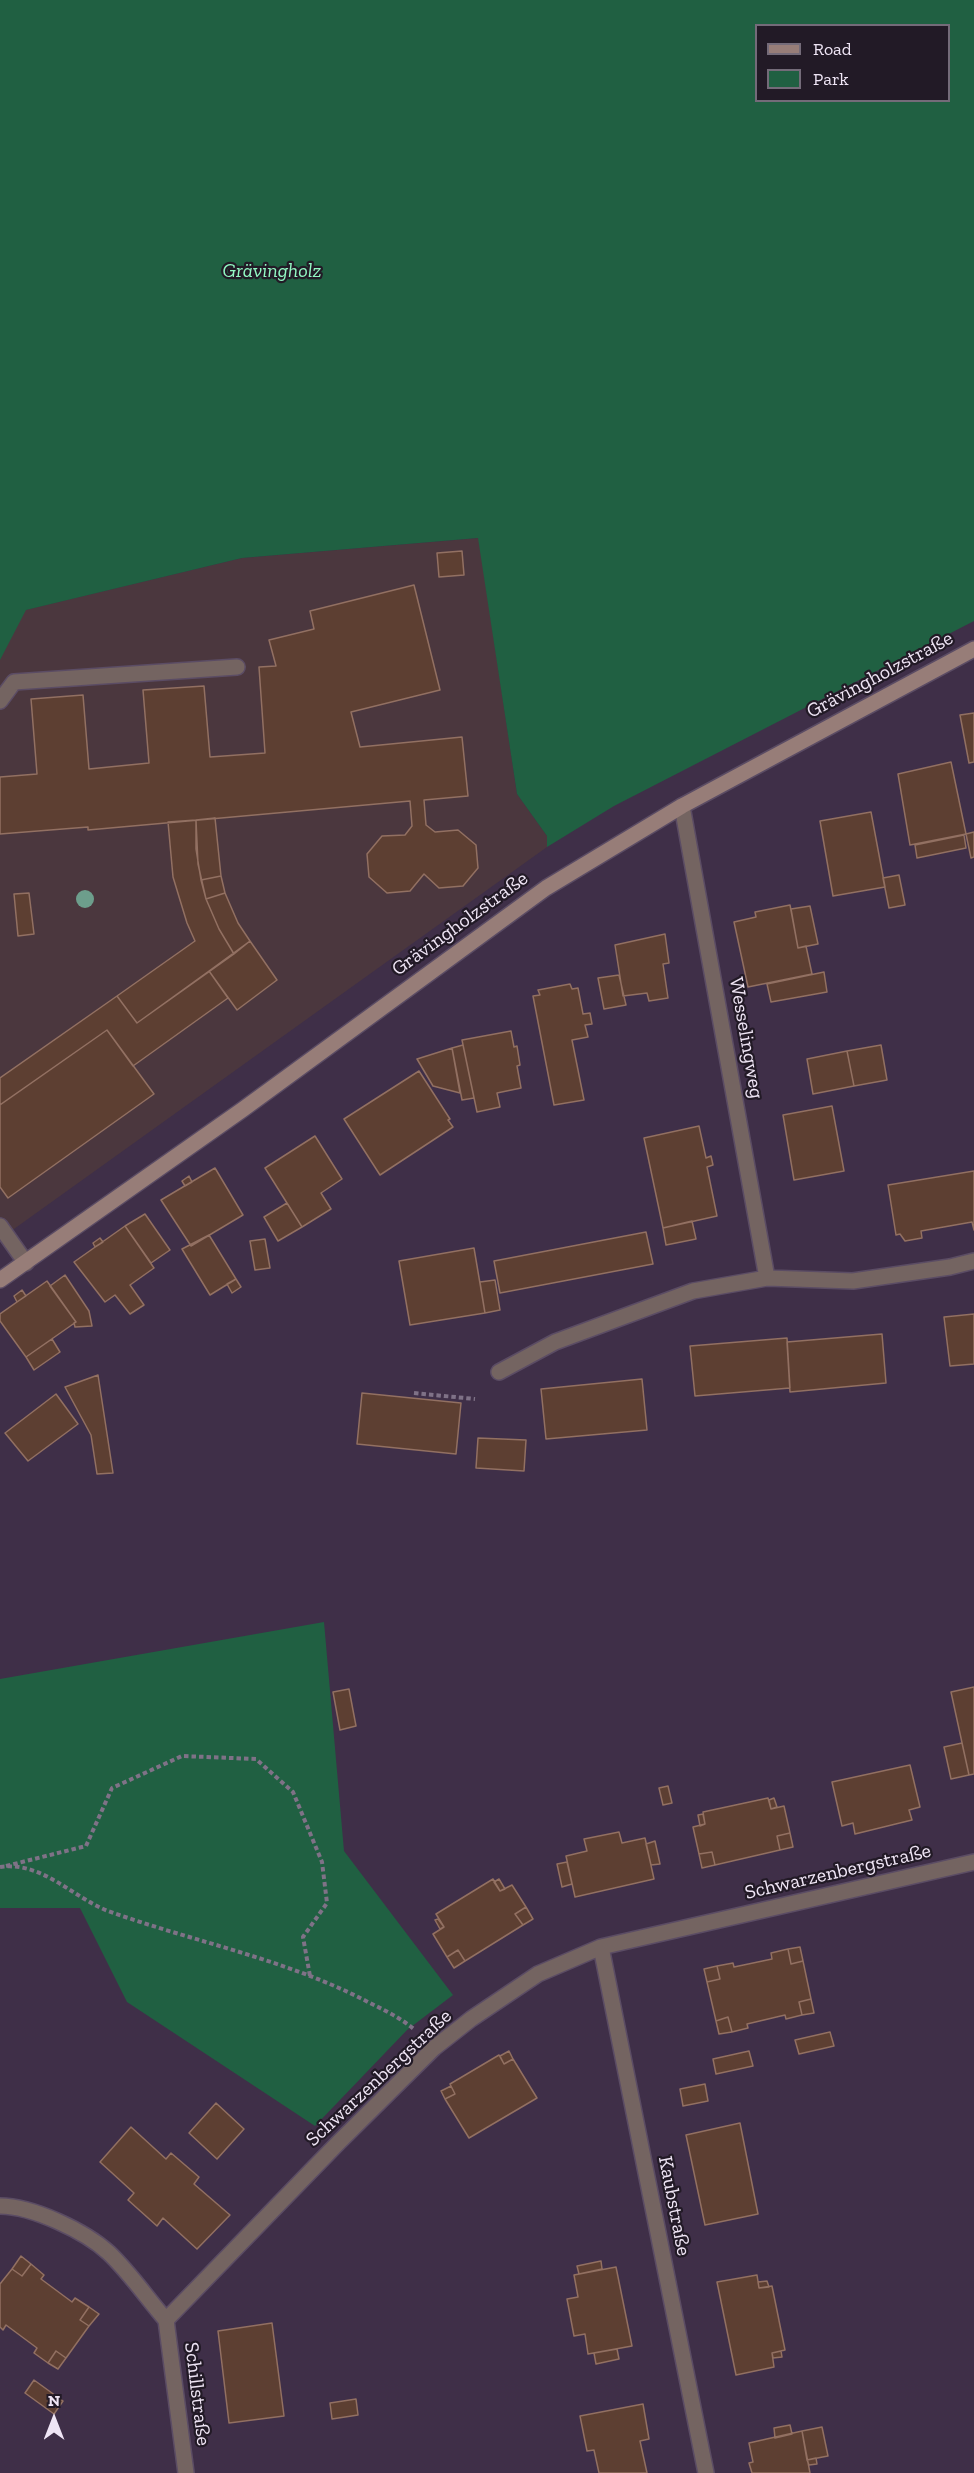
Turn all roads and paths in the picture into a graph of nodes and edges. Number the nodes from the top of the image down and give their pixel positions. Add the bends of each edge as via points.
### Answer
1 (974, 649) edge
2 (237, 667) dead end
3 (0, 701) edge
4 (682, 806) junction
5 (0, 1226) edge
6 (974, 1260) edge
7 (26, 1263) junction
8 (767, 1278) junction
9 (0, 1280) edge
10 (499, 1372) dead end
11 (414, 1394) dead end
12 (475, 1399) dead end
13 (974, 1862) edge
14 (6, 1866) junction
15 (0, 1867) edge
16 (601, 1947) junction
17 (310, 1976) junction
18 (434, 2048) junction
19 (0, 2206) edge
20 (166, 2320) junction
21 (186, 2473) edge
22 (706, 2473) edge

1 - 4 main road, Grävingholzstraße
2 - 3 street via 14,682
4 - 7 main road, Grävingholzstraße via 546,888
4 - 8 street, Wesselingweg
5 - 7 street
6 - 8 street via 853,1281
7 - 9 main road, Grävingholzstraße
8 - 10 street via 693,1291 555,1342
11 - 12 path
13 - 16 street, Schwarzenbergstraße
14 - 15 path
14 - 17 path via 36,1871 106,1910
14 - 17 path via 86,1846 112,1788 182,1756 256,1759 293,1792 322,1862 327,1903 303,1937
16 - 18 street, Schwarzenbergstraße via 538,1974
16 - 22 street, Kaubstraße
17 - 18 path via 406,2022
18 - 20 street, Schwarzenbergstraße
19 - 20 street via 12,2206 63,2223 108,2252
20 - 21 street, Schillstraße

